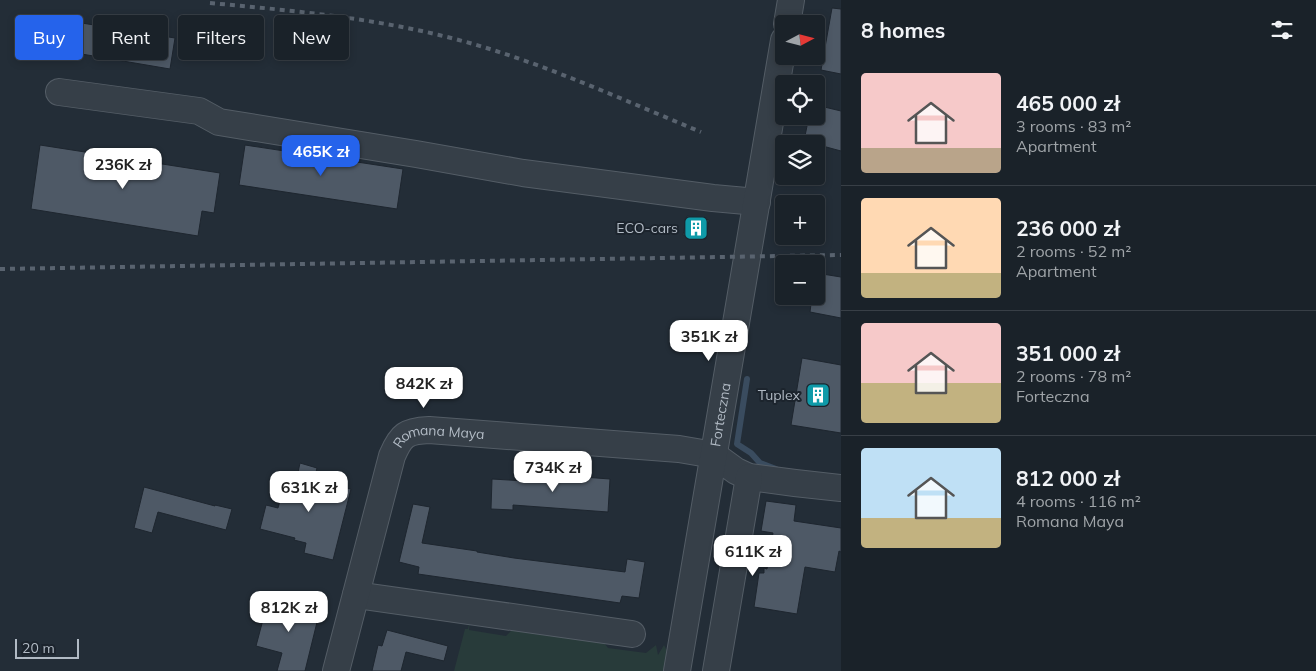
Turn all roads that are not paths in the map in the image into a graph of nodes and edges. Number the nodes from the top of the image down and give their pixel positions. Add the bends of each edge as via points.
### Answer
1 (791, 0) edge
2 (788, 15) edge
3 (780, 65) edge
4 (59, 92) dead end
5 (757, 202) junction
6 (714, 455) junction
7 (749, 477) junction
8 (841, 488) edge
9 (356, 595) junction
10 (632, 634) dead end
11 (336, 671) edge
12 (677, 671) edge
13 (716, 671) edge

1 - 2 street
3 - 5 street, Forteczna
4 - 5 street via 199,111 220,122 523,173
5 - 6 street, Forteczna
6 - 7 street, Romana Maya
6 - 9 street, Romana Maya via 679,449 429,430 408,433 392,456
6 - 12 street, Forteczna
7 - 8 street, Romana Maya
7 - 13 street
9 - 10 street
9 - 11 street, Romana Maya

